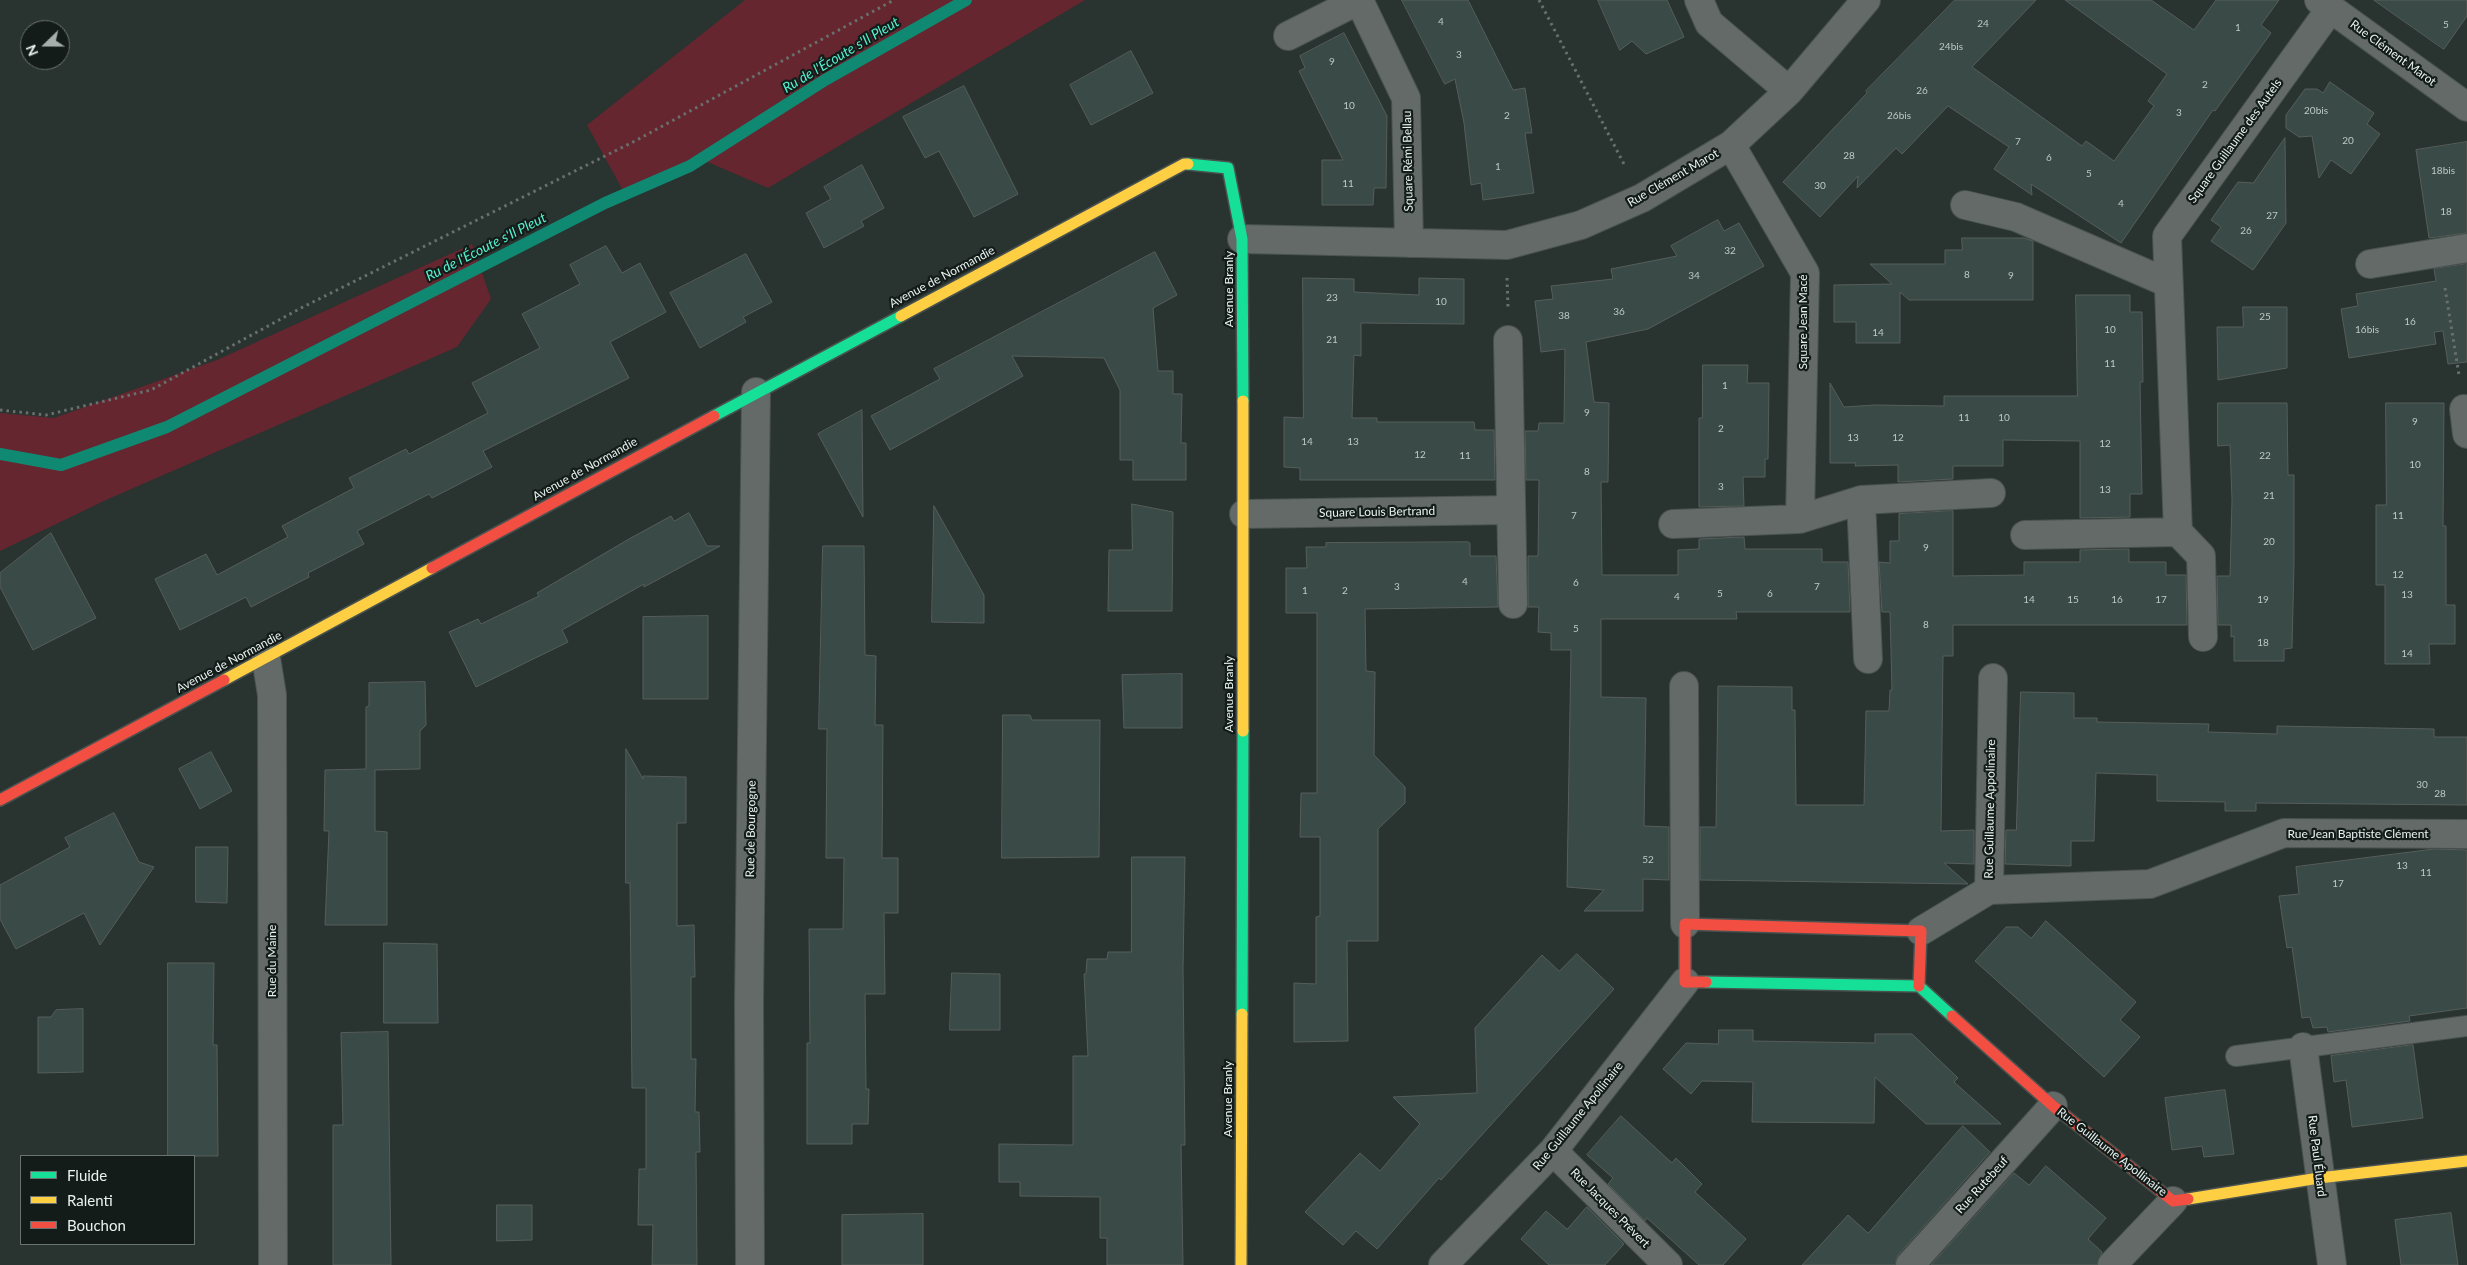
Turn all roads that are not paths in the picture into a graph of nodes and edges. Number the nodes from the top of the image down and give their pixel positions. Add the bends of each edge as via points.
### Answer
1 (1359, 0) edge
2 (1699, 0) edge
3 (1866, 0) edge
4 (2325, 4) edge
5 (1288, 36) dead end
6 (1789, 91) junction
7 (2467, 107) edge
8 (1730, 145) junction
9 (1184, 164) joint
10 (1965, 205) dead end
11 (1242, 239) junction
12 (1410, 243) junction
13 (2467, 248) edge
14 (2370, 264) dead end
15 (2168, 283) junction
16 (1508, 340) road end
17 (756, 392) junction
18 (1991, 493) dead end
19 (1861, 500) junction
20 (1510, 510) junction
21 (1244, 514) junction
22 (1800, 519) junction
23 (1674, 524) dead end
24 (2178, 532) junction
25 (2025, 535) dead end
26 (1512, 604) dead end
27 (2203, 637) dead end
28 (266, 658) junction
29 (1868, 659) dead end
30 (1993, 678) dead end
31 (1684, 686) dead end
32 (0, 800) edge
33 (2467, 834) edge
34 (1989, 890) junction
35 (1685, 924) junction
36 (1921, 931) junction
37 (1685, 982) junction
38 (1919, 986) junction
39 (2467, 1026) edge
40 (2304, 1046) junction
41 (2236, 1056) dead end
42 (2053, 1106) junction
43 (1552, 1151) junction
44 (2467, 1160) edge
45 (2319, 1178) junction
46 (2173, 1201) junction
47 (273, 1265) edge
48 (750, 1265) edge
49 (1240, 1265) edge
50 (1443, 1265) edge
51 (1668, 1265) edge
52 (1910, 1265) edge
53 (2112, 1265) edge
54 (2332, 1265) edge

1 - 5 street, Square Rémi Bellau
1 - 12 street, Square Rémi Bellau via 1406,98
2 - 6 street via 1709,23
3 - 6 street, Rue Clément Marot
4 - 7 street, Rue Clément Marot
4 - 15 street, Square Guillaume des Autels via 2167,236
6 - 8 street, Rue Clément Marot
8 - 12 street, Rue Clément Marot via 1642,198 1581,224 1507,245
8 - 22 street, Square Jean Macé via 1805,273
9 - 11 street, Avenue Branly via 1228,168
9 - 17 street, Avenue de Normandie
10 - 15 street via 2016,217
11 - 12 street, Rue Clément Marot
11 - 21 street, Avenue Branly
13 - 14 street
15 - 24 street, Square Guillaume des Autels
16 - 20 street
17 - 28 street, Avenue de Normandie
17 - 48 street, Rue de Bourgogne via 749,1001
18 - 19 street
19 - 22 street
19 - 29 street
20 - 21 street, Square Louis Bertrand
20 - 26 street
21 - 49 street, Avenue Branly
22 - 23 street
24 - 25 street
24 - 27 street via 2201,556
28 - 32 street, Avenue de Normandie
28 - 47 street, Rue du Maine via 272,695
30 - 34 street, Rue Guillaume Appolinaire
31 - 35 street
33 - 34 street, Rue Jean Baptiste Clément via 2284,833 2150,884
34 - 36 street, Rue Guillaume Appolinaire
35 - 36 street
35 - 37 street
36 - 38 street
37 - 38 street
37 - 43 street, Rue Guillaume Apollinaire
38 - 42 street, Rue Guillaume Apollinaire
39 - 40 lane
40 - 41 lane
40 - 45 street, Rue Paul Éluard
42 - 46 street, Rue Guillaume Apollinaire
42 - 52 street, Rue Rutebeuf
43 - 50 street, Rue Guillaume Apollinaire
43 - 51 street, Rue Jacques Prévert
44 - 45 street, Rue Guillaume Apollinaire
45 - 46 street, Rue Guillaume Apollinaire
45 - 54 street, Rue Paul Éluard
46 - 53 street

